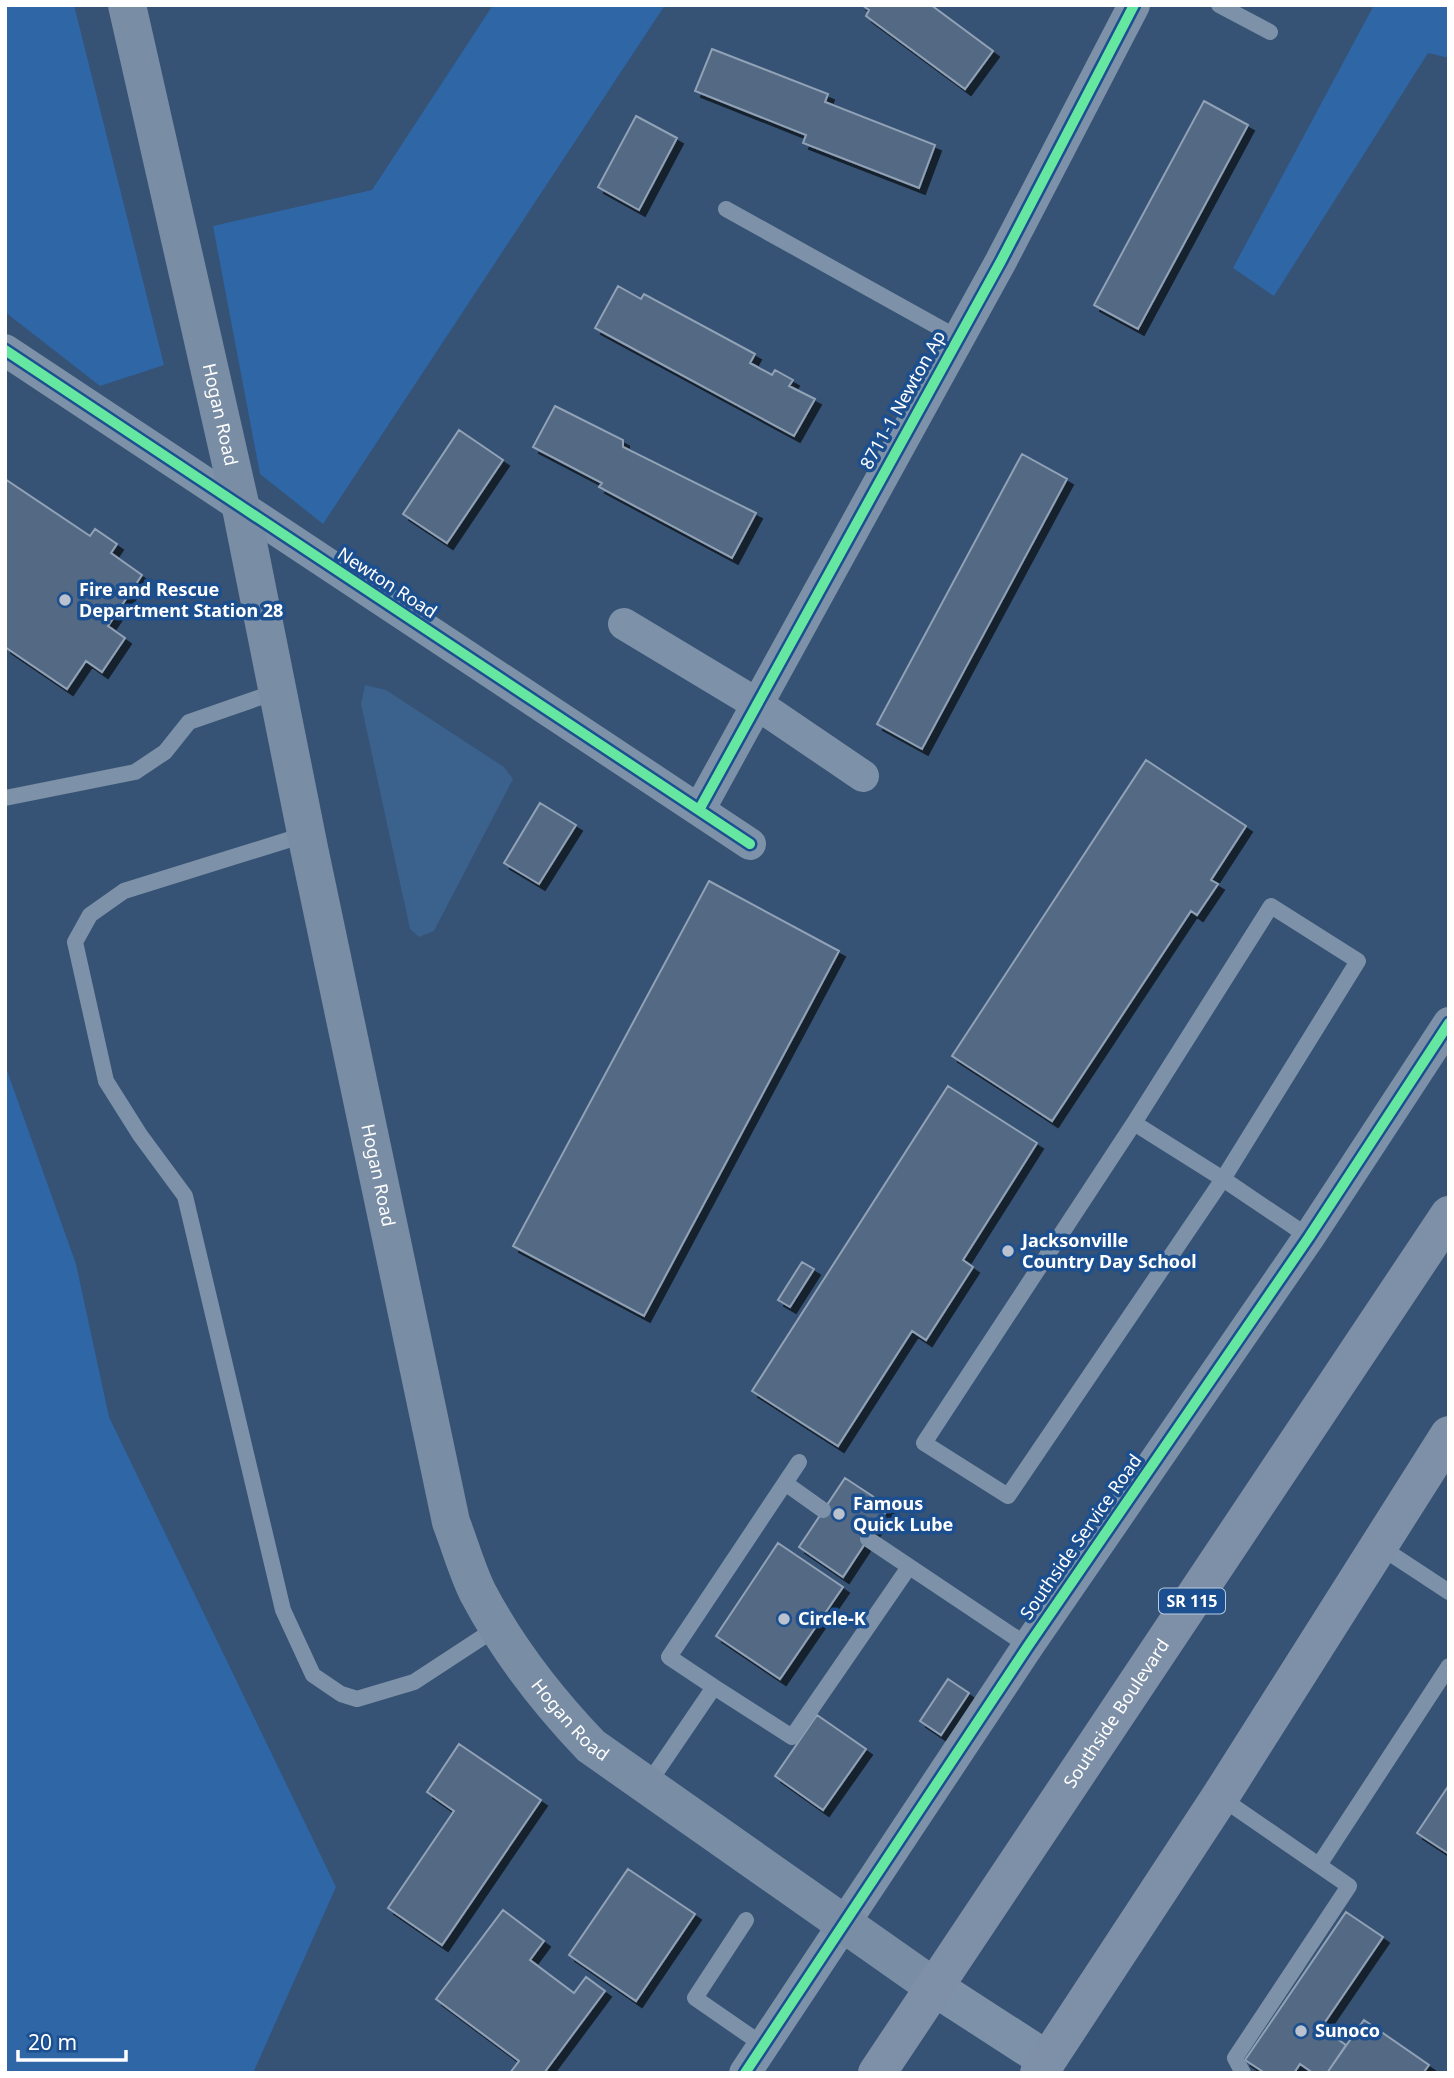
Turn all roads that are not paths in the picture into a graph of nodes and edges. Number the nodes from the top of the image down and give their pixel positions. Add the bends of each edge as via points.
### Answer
1 (127, 5) edge
2 (1133, 5) edge
3 (1219, 5) edge
4 (1270, 32) dead end
5 (726, 209) dead end
6 (958, 338) junction
7 (5, 350) edge
8 (241, 508) junction
9 (624, 624) dead end
10 (278, 691) junction
11 (757, 704) junction
12 (863, 776) dead end
13 (5, 798) edge
14 (699, 810) junction
15 (307, 834) junction
16 (750, 844) dead end
17 (1449, 1023) edge
18 (1134, 1123) junction
19 (1223, 1179) junction
20 (1449, 1215) edge
21 (1309, 1237) junction
22 (1449, 1435) edge
23 (799, 1462) dead end
24 (785, 1483) junction
25 (823, 1510) dead end
26 (868, 1539) dead end
27 (1379, 1546) junction
28 (909, 1567) junction
29 (1449, 1592) edge
30 (498, 1627) junction
31 (1028, 1646) junction
32 (1449, 1666) edge
33 (714, 1687) junction
34 (646, 1787) junction
35 (1220, 1797) junction
36 (1319, 1865) junction
37 (746, 1920) dead end
38 (845, 1923) junction
39 (934, 1987) junction
40 (763, 2046) junction
41 (1051, 2069) edge
42 (745, 2073) edge
43 (877, 2073) edge
44 (1243, 2073) edge

1 - 8 main road, Hogan Road
2 - 6 street, 8711-1 Newton Ap
3 - 4 lane
5 - 6 lane
6 - 11 street, 8711-1 Newton Ap
7 - 8 street, Newton Road
8 - 10 main road, Hogan Road
8 - 14 street, Newton Road
9 - 11 street
10 - 13 lane via 189,722 165,752 135,772
10 - 15 main road, Hogan Road
11 - 12 street
11 - 14 street, 8711-1 Newton Ap
14 - 16 street, Newton Road
15 - 30 main road, Hogan Road via 451,1522 477,1591
15 - 30 lane via 124,891 90,915 75,942 106,1081 185,1196 283,1610 313,1675 357,1699 414,1682
17 - 21 street, Southside Service Road
18 - 19 lane
18 - 19 lane via 1271,906 1358,961
18 - 19 lane via 924,1443 1008,1496
19 - 21 lane
20 - 39 highway, Southside Boulevard / SR 115
21 - 31 street, Southside Service Road
22 - 27 highway
23 - 24 lane
24 - 25 lane
24 - 33 lane via 669,1657
26 - 28 lane
27 - 29 lane
27 - 35 highway
28 - 31 lane
28 - 33 lane via 792,1737
30 - 34 main road, Hogan Road via 552,1705 591,1746
31 - 38 street, Southside Service Road
32 - 36 lane
33 - 34 lane
34 - 38 main road, Hogan Road
35 - 36 lane
35 - 41 highway
36 - 44 lane via 1349,1886 1235,2057
37 - 40 lane via 695,1998
38 - 39 main road, Hogan Road
38 - 40 street, Southside Service Road
39 - 41 street, Hogan Road
39 - 43 highway, Southside Boulevard / SR 115
40 - 42 street, Southside Service Road

